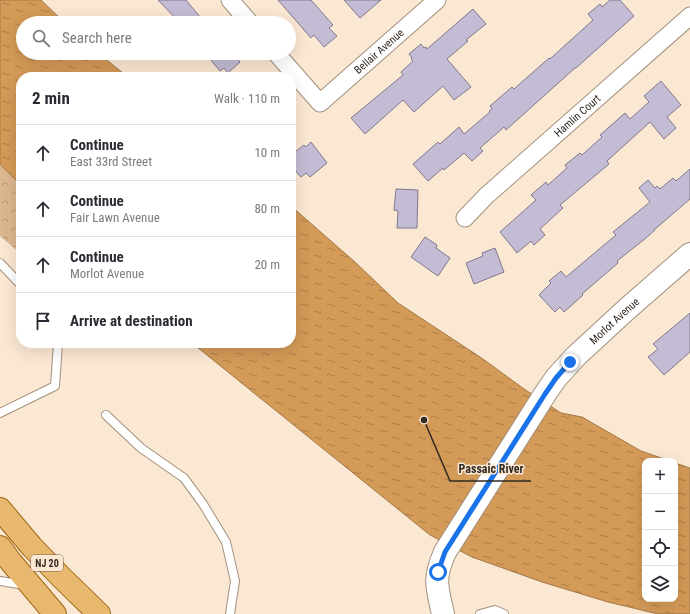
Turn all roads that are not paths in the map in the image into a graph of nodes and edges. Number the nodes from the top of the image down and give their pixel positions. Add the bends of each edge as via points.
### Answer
1 (230, 0) edge
2 (437, 0) edge
3 (244, 16) edge
4 (690, 16) edge
5 (282, 60) edge
6 (293, 72) edge
7 (296, 76) edge
8 (465, 218) dead end
9 (690, 254) edge
10 (0, 263) edge
11 (16, 280) edge
12 (58, 348) edge
13 (0, 414) edge
14 (106, 415) dead end
15 (0, 509) edge
16 (0, 548) edge
17 (0, 581) edge
18 (32, 586) junction
19 (55, 614) edge
20 (99, 614) edge
21 (230, 614) edge
22 (443, 614) edge
23 (480, 614) edge
24 (504, 614) edge

1 - 3 street
2 - 7 street, Bellair Avenue via 320,103
4 - 8 street, Hamlin Court via 486,196
5 - 6 street, Bellair Avenue
9 - 22 main road, Morlot Avenue via 576,356 545,394 445,552 437,580
10 - 11 lane
12 - 13 lane via 55,386
14 - 21 lane via 141,448 184,478 203,504 226,542 235,581
15 - 20 main road, NJ 20 via 32,547
16 - 18 main road, NJ 20
17 - 18 lane
18 - 19 main road, NJ 20
23 - 24 lane via 495,610

